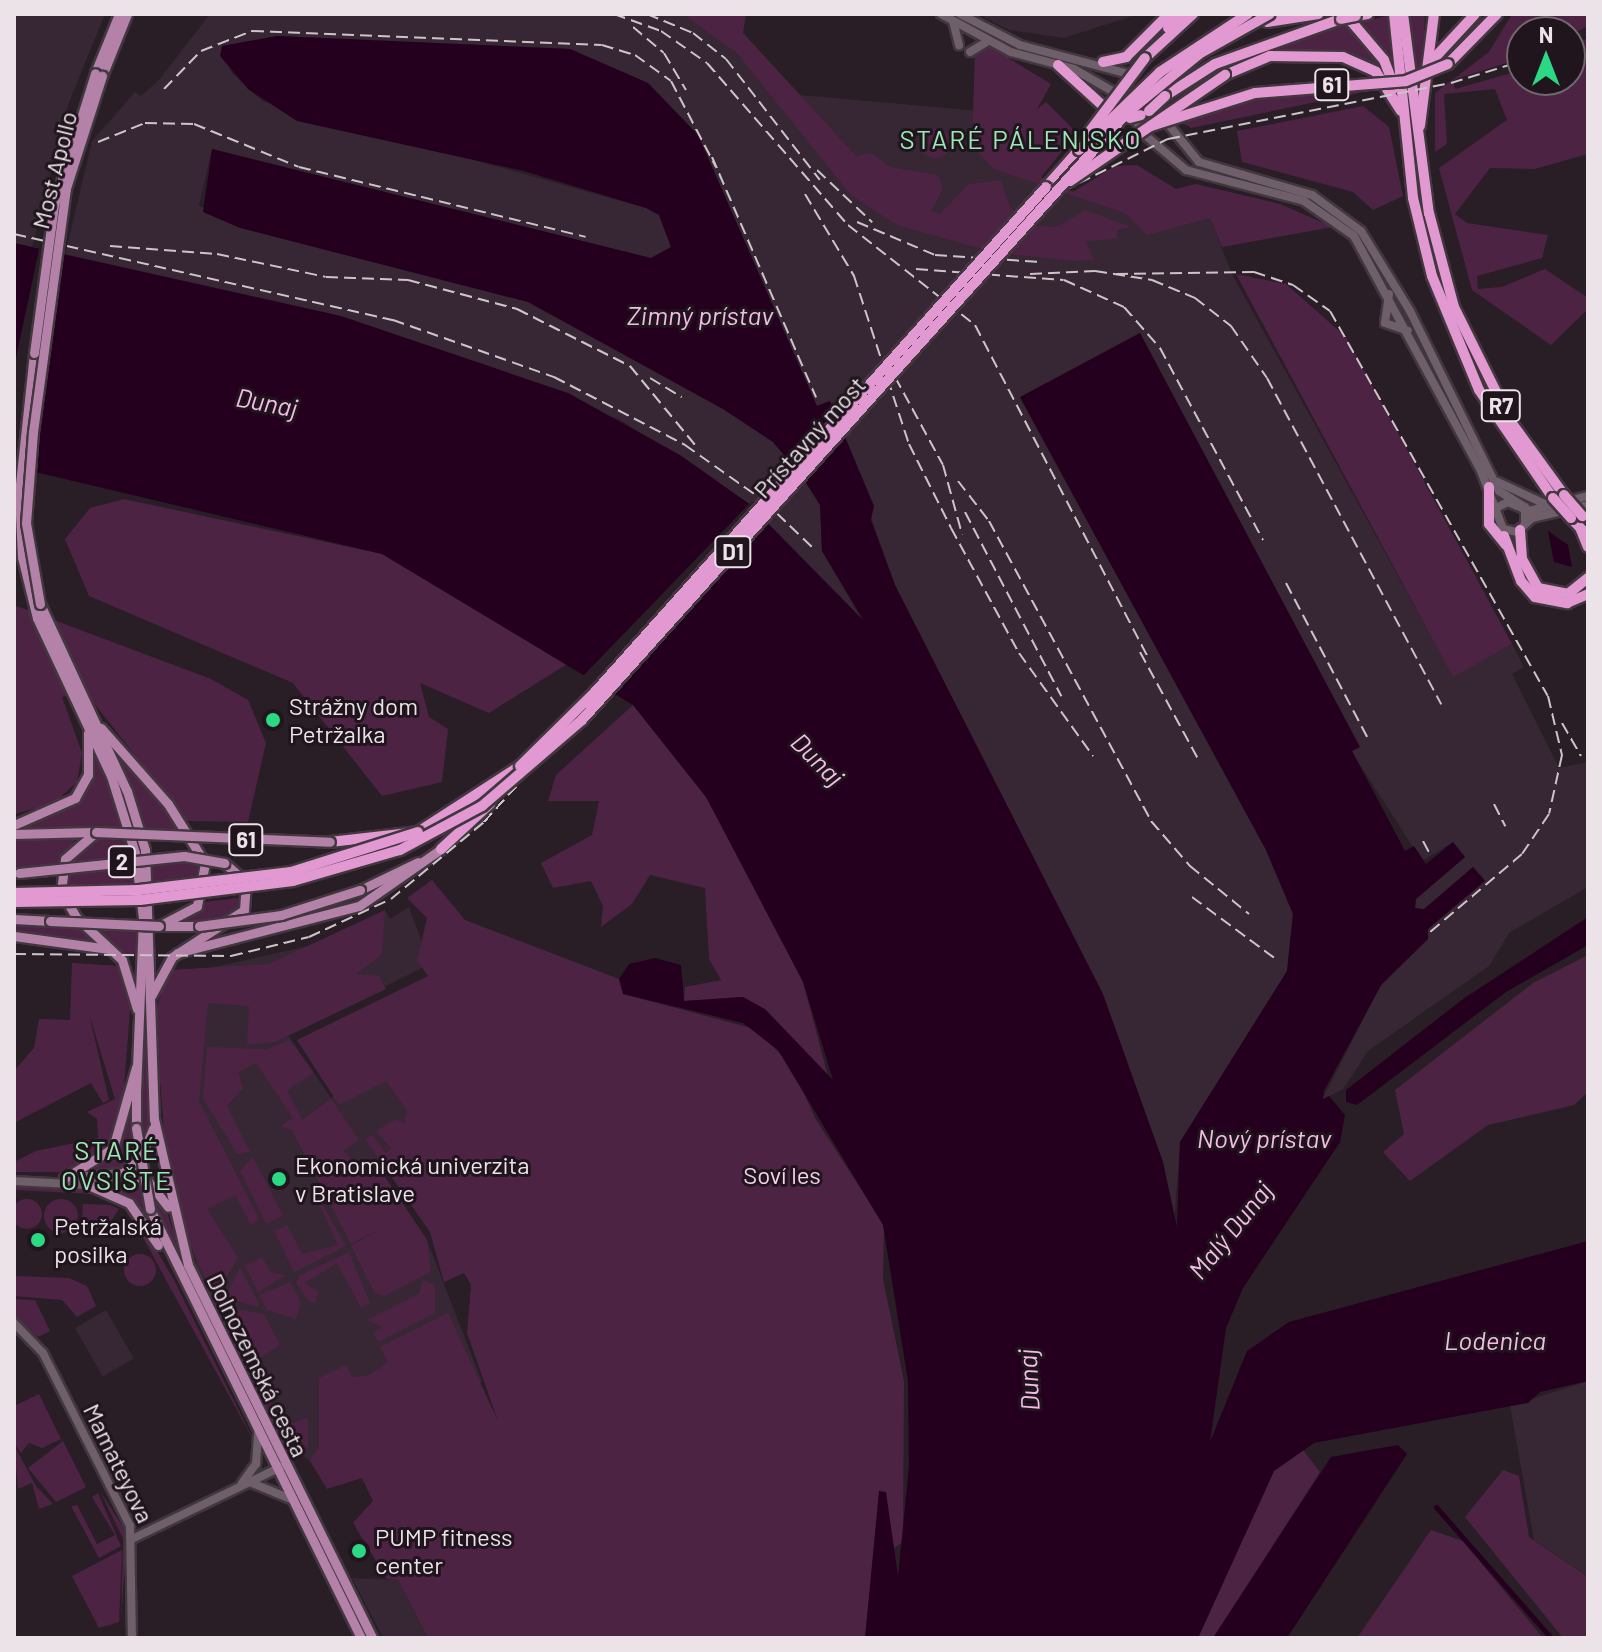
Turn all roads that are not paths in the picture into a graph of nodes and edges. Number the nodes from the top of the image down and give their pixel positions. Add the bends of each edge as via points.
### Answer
1 (119, 14) edge
2 (127, 14) edge
3 (941, 14) edge
4 (1169, 14) edge
5 (1180, 14) edge
6 (1193, 14) edge
7 (1248, 14) edge
8 (1318, 14) edge
9 (1329, 14) edge
10 (1368, 14) edge
11 (1394, 14) edge
12 (1403, 14) edge
13 (1434, 14) edge
14 (1475, 14) edge
15 (1497, 14) edge
16 (1347, 16) edge
17 (956, 17) edge
18 (1268, 18) edge
19 (989, 41) junction
20 (959, 45) dead end
21 (970, 52) dead end
22 (1145, 58) junction
23 (1103, 62) junction
24 (1058, 65) junction
25 (98, 74) junction
26 (1134, 78) dead end
27 (1424, 78) junction
28 (1114, 92) dead end
29 (1103, 106) dead end
30 (1148, 113) junction
31 (1404, 117) junction
32 (1168, 124) dead end
33 (1418, 137) junction
34 (1079, 150) junction
35 (1055, 191) junction
36 (1389, 294) junction
37 (1409, 332) junction
38 (1492, 483) junction
39 (1588, 496) edge
40 (1558, 500) junction
41 (1588, 505) edge
42 (1498, 506) junction
43 (1526, 511) junction
44 (1582, 524) edge
45 (1521, 530) junction
46 (1504, 536) junction
47 (1588, 547) edge
48 (1511, 553) junction
49 (1588, 578) edge
50 (1588, 594) edge
51 (76, 697) junction
52 (87, 709) junction
53 (88, 730) junction
54 (498, 795) junction
55 (14, 825) edge
56 (96, 832) junction
57 (418, 832) junction
58 (14, 834) edge
59 (330, 842) joint
60 (441, 849) junction
61 (17, 873) edge
62 (14, 893) edge
63 (14, 902) edge
64 (14, 919) edge
65 (159, 926) junction
66 (14, 936) edge
67 (112, 949) junction
68 (177, 953) junction
69 (150, 999) junction
70 (136, 1067) junction
71 (136, 1091) junction
72 (154, 1119) junction
73 (123, 1173) junction
74 (14, 1178) edge
75 (65, 1178) junction
76 (88, 1185) junction
77 (174, 1217) junction
78 (168, 1257) junction
79 (14, 1323) edge
80 (258, 1433) junction
81 (280, 1467) junction
82 (243, 1485) junction
83 (291, 1499) junction
84 (134, 1538) junction
85 (132, 1638) edge
86 (361, 1638) edge
87 (372, 1638) edge

1 - 25 main road
2 - 25 main road
3 - 17 main road
4 - 23 highway via 1126,57
5 - 22 highway
6 - 22 highway
7 - 34 highway, D1, bridge via 1160,72
8 - 18 highway
9 - 16 highway
10 - 16 highway
11 - 31 highway, R7
12 - 33 highway, R7
13 - 27 highway
14 - 27 highway via 1438,46
15 - 30 highway, 61, bridge via 1448,64 1406,81 1255,93
16 - 30 highway via 1228,58
16 - 31 highway via 1384,60
17 - 19 main road
17 - 20 main road
17 - 23 main road via 1028,47
18 - 35 highway, D1, bridge via 1166,78
19 - 21 main road
19 - 24 main road
22 - 34 highway, bridge
23 - 26 main road
24 - 28 main road
24 - 29 highway
25 - 51 main road, Most Apollo, bridge via 61,213 27,493 40,604
27 - 33 highway
30 - 31 highway, bridge via 1270,56 1343,57 1376,72
30 - 35 highway, bridge
30 - 36 main road via 1162,154 1196,175 1327,212 1359,242
31 - 40 highway, R7 via 1418,222 1455,338 1501,429
32 - 38 main road via 1183,149 1212,168 1315,196 1352,222 1387,269
33 - 40 highway, R7 via 1434,239 1465,334
34 - 57 highway, Prístavný most / D1, bridge via 574,715 520,766
35 - 54 highway, Prístavný most / D1, bridge via 558,744
36 - 37 main road
36 - 37 main road via 1385,323
37 - 38 main road
38 - 40 main road via 1526,501
38 - 42 main road
38 - 43 main road
38 - 48 highway via 1489,524
39 - 40 main road
40 - 43 main road
40 - 44 highway, R7, bridge
41 - 45 main road via 1539,518
42 - 43 main road
42 - 45 main road via 1500,526
42 - 46 main road via 1494,524
43 - 45 main road
44 - 47 highway
45 - 46 main road
45 - 49 highway via 1526,572 1538,588 1568,594
46 - 48 highway
48 - 50 highway via 1535,597 1567,603
51 - 52 main road
51 - 53 main road
52 - 65 main road via 196,844 206,869 200,901
52 - 69 main road, Dolnozemská cesta via 127,791 145,850
53 - 55 main road via 88,775 80,791 61,809
53 - 71 main road via 118,794 140,884
54 - 60 highway, bridge
54 - 63 highway, D1, bridge via 421,840 325,874 183,896
56 - 58 main road, 61
56 - 59 main road, 61, bridge
56 - 67 main road, Dolnozemská cesta via 69,853 60,888 76,917
57 - 59 highway, bridge
57 - 62 highway, D1, bridge via 276,874 139,890
60 - 65 main road, bridge via 309,908 223,924
60 - 68 main road via 359,906
61 - 68 main road, 2, bridge via 184,856 224,863 246,882 244,910
64 - 65 main road, bridge
66 - 67 main road
67 - 70 main road, Dolnozemská cesta via 135,989
68 - 69 main road, 2
69 - 72 main road, Dolnozemská cesta
70 - 71 main road, Dolnozemská cesta
70 - 75 main road via 113,1148 89,1169
71 - 78 main road, Dolnozemská cesta, bridge via 136,1128 150,1209
72 - 73 main road via 150,1144
72 - 77 main road, Dolnozemská cesta
73 - 75 main road
73 - 76 main road
73 - 77 main road via 147,1180
74 - 75 main road
74 - 76 main road
76 - 78 main road via 129,1203
77 - 81 main road, Dolnozemská cesta via 201,1302
78 - 80 main road, Dolnozemská cesta
79 - 84 main road, Mamateyova via 43,1353
80 - 81 main road, Dolnozemská cesta
80 - 82 main road via 256,1464
81 - 82 main road
81 - 83 main road, Dolnozemská cesta
81 - 87 main road, Dolnozemská cesta
82 - 83 main road via 269,1485
82 - 84 main road
83 - 86 main road, Dolnozemská cesta
84 - 85 main road, Mamateyova

